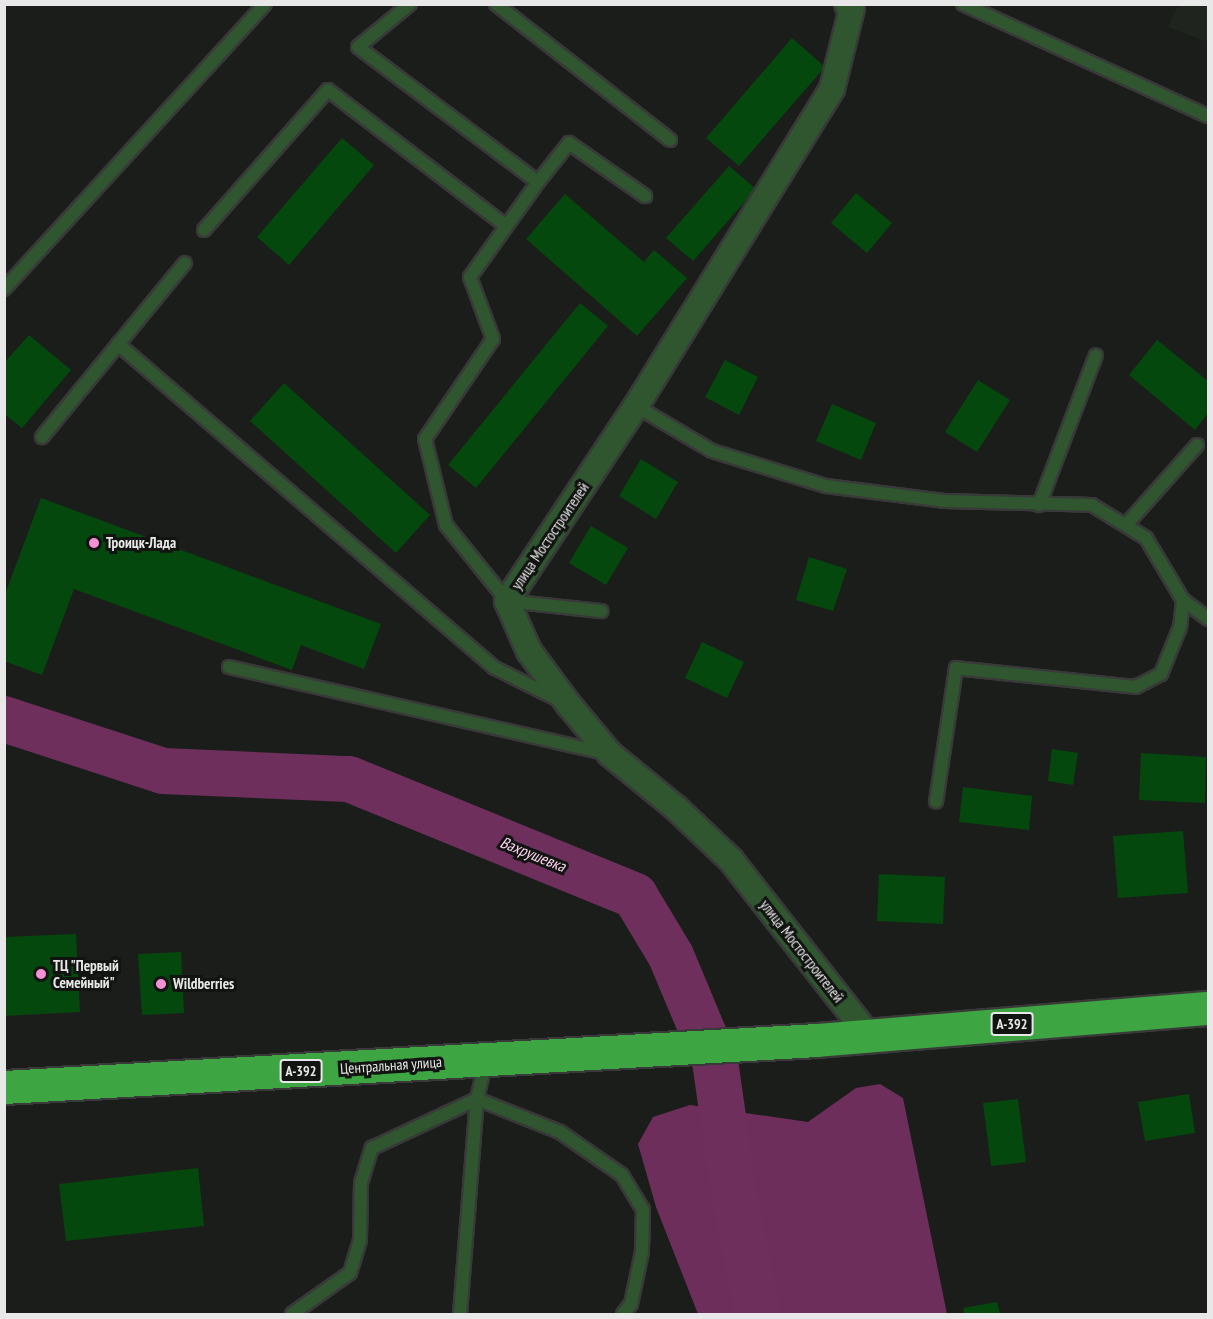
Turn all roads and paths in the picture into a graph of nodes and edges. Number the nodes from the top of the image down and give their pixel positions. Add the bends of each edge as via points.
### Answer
1 (265, 4) edge
2 (410, 4) edge
3 (496, 4) edge
4 (963, 4) edge
5 (852, 6) edge
6 (1209, 116) edge
7 (670, 140) dead end
8 (538, 182) junction
9 (645, 196) dead end
10 (506, 226) junction
11 (204, 230) dead end
12 (185, 263) dead end
13 (4, 289) edge
14 (118, 344) junction
15 (1096, 355) dead end
16 (636, 406) junction
17 (42, 437) dead end
18 (1197, 445) dead end
19 (1040, 505) junction
20 (1126, 525) junction
21 (1183, 600) junction
22 (507, 601) junction
23 (601, 611) dead end
24 (1209, 619) edge
25 (229, 667) dead end
26 (569, 705) junction
27 (610, 754) junction
28 (936, 802) dead end
29 (1209, 1008) edge
30 (869, 1036) junction
31 (486, 1059) junction
32 (4, 1087) edge
33 (477, 1099) junction
34 (292, 1314) edge
35 (460, 1314) edge
36 (623, 1314) edge

1 - 13 lane
2 - 8 lane via 358,47
3 - 7 lane
4 - 6 lane
5 - 16 street, улица Мостостроителей via 832,89
8 - 9 lane via 569,143
8 - 10 lane
10 - 11 lane via 328,90
10 - 22 lane via 470,277 494,339 425,439 447,525
12 - 14 lane
14 - 17 lane
14 - 26 lane via 495,668
15 - 19 lane
16 - 19 lane via 712,451 826,486 944,501
16 - 22 street, улица Мостостроителей
18 - 20 lane
19 - 20 lane via 1092,505
20 - 21 lane via 1146,538
21 - 24 lane
21 - 28 lane via 1180,627 1161,674 1136,687 956,668
22 - 23 lane
22 - 26 street, улица Мостостроителей via 529,651
25 - 27 lane
26 - 27 street, улица Мостостроителей
27 - 30 street, улица Мостостроителей via 731,860
29 - 30 highway, А-392
30 - 31 highway, Центральная улица / А-392
31 - 32 highway, Центральная улица / А-392
31 - 33 lane
33 - 34 lane via 372,1148 361,1183 360,1240 350,1274
33 - 35 lane
33 - 36 lane via 560,1132 622,1175 643,1210 642,1252 631,1304

